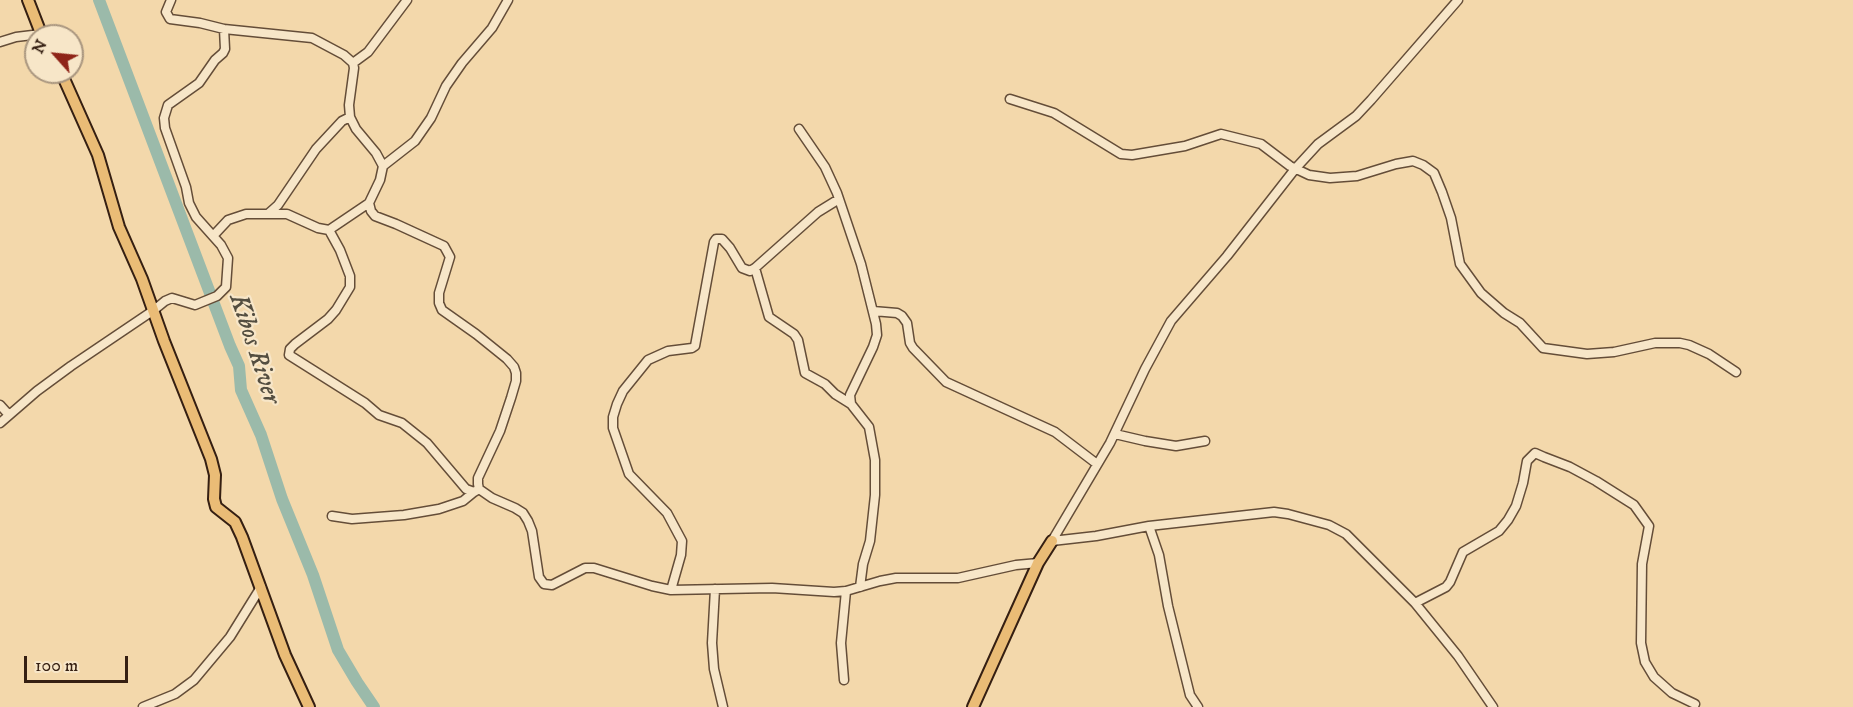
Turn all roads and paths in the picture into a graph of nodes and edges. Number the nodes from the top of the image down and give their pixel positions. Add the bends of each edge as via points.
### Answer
1 (28, 0) edge
2 (171, 0) edge
3 (407, 0) edge
4 (508, 0) edge
5 (1458, 0) edge
6 (38, 24) edge
7 (224, 29) junction
8 (24, 36) edge
9 (0, 42) edge
10 (353, 63) junction
11 (66, 84) edge
12 (1010, 99) dead end
13 (350, 117) junction
14 (799, 129) dead end
15 (382, 166) junction
16 (1295, 169) junction
17 (838, 199) junction
18 (369, 203) junction
19 (268, 213) junction
20 (329, 230) junction
21 (213, 236) junction
22 (755, 268) junction
23 (154, 310) junction
24 (873, 311) junction
25 (1736, 372) dead end
26 (852, 404) junction
27 (0, 405) edge
28 (9, 415) junction
29 (0, 423) edge
30 (1115, 434) junction
31 (1205, 441) dead end
32 (1097, 464) junction
33 (477, 491) junction
34 (332, 516) dead end
35 (1149, 526) junction
36 (1052, 541) junction
37 (1038, 563) junction
38 (261, 587) junction
39 (860, 587) junction
40 (671, 590) junction
41 (715, 590) junction
42 (846, 591) junction
43 (1415, 603) junction
44 (844, 680) dead end
45 (1695, 704) dead end
46 (1491, 706) edge
47 (143, 707) edge
48 (309, 707) edge
49 (723, 707) edge
50 (974, 707) edge
51 (1198, 707) edge

1 - 6 main road
2 - 7 street via 166,12 170,19
3 - 10 street via 368,52
4 - 15 street via 492,28 446,86 415,141
5 - 16 street via 1356,116 1318,144
7 - 10 street via 312,38
7 - 21 street via 223,53 199,83 168,105 164,118 189,203
8 - 9 street
10 - 13 street
11 - 23 main road via 98,155 118,227
12 - 16 street via 1054,113 1121,154 1185,146 1221,134 1261,144
13 - 15 street
13 - 19 street via 316,149 278,205
14 - 17 street via 825,167
15 - 18 street
16 - 25 street via 1330,178 1357,176 1413,161 1424,165 1434,173 1442,192 1460,264 1481,293 1520,323 1543,348 1587,354 1654,343 1680,343 1709,354
16 - 30 street via 1171,321
17 - 22 street
17 - 24 street
18 - 20 street
18 - 33 street via 375,216 444,246 450,258 439,293 442,310 507,359 516,373 512,398 478,478
19 - 20 street via 286,214
19 - 21 street via 228,220
20 - 33 street via 350,276 350,287 328,319 295,344 289,355 379,415 402,423 427,443 466,489
21 - 23 street via 228,258 226,287 217,296 195,305 172,298
22 - 26 street via 769,317 789,329 798,340 805,373
22 - 40 street via 742,268 722,239 716,239 695,346 648,360 623,391 613,417 629,474 667,513 682,541
23 - 28 street via 71,366
23 - 38 main road via 211,459 216,507 235,522
24 - 26 street via 877,335 850,395
24 - 32 street via 902,316 913,348 946,382 1055,432
26 - 39 street via 869,427 875,460 870,541
27 - 28 street
28 - 29 street
30 - 31 street via 1176,446
30 - 32 street
32 - 36 street
33 - 34 street via 463,501 439,509 352,519
33 - 40 street via 515,508 528,521 539,578 544,584 552,585 585,568 594,568
35 - 36 street
35 - 43 street via 1274,512 1329,525 1346,534
35 - 51 street via 1190,695
36 - 37 main road
37 - 39 street via 958,578 896,578
37 - 50 main road
38 - 47 street via 230,638 194,680 175,694
38 - 48 main road
39 - 42 street
40 - 41 street
41 - 42 street
41 - 49 street via 712,643
42 - 44 street via 841,643
43 - 45 street via 1446,587 1463,552 1499,531 1508,520 1516,506 1527,461 1535,453 1570,467 1634,505 1649,526 1642,564 1641,643 1645,662 1654,677 1672,693
43 - 46 street via 1458,656

